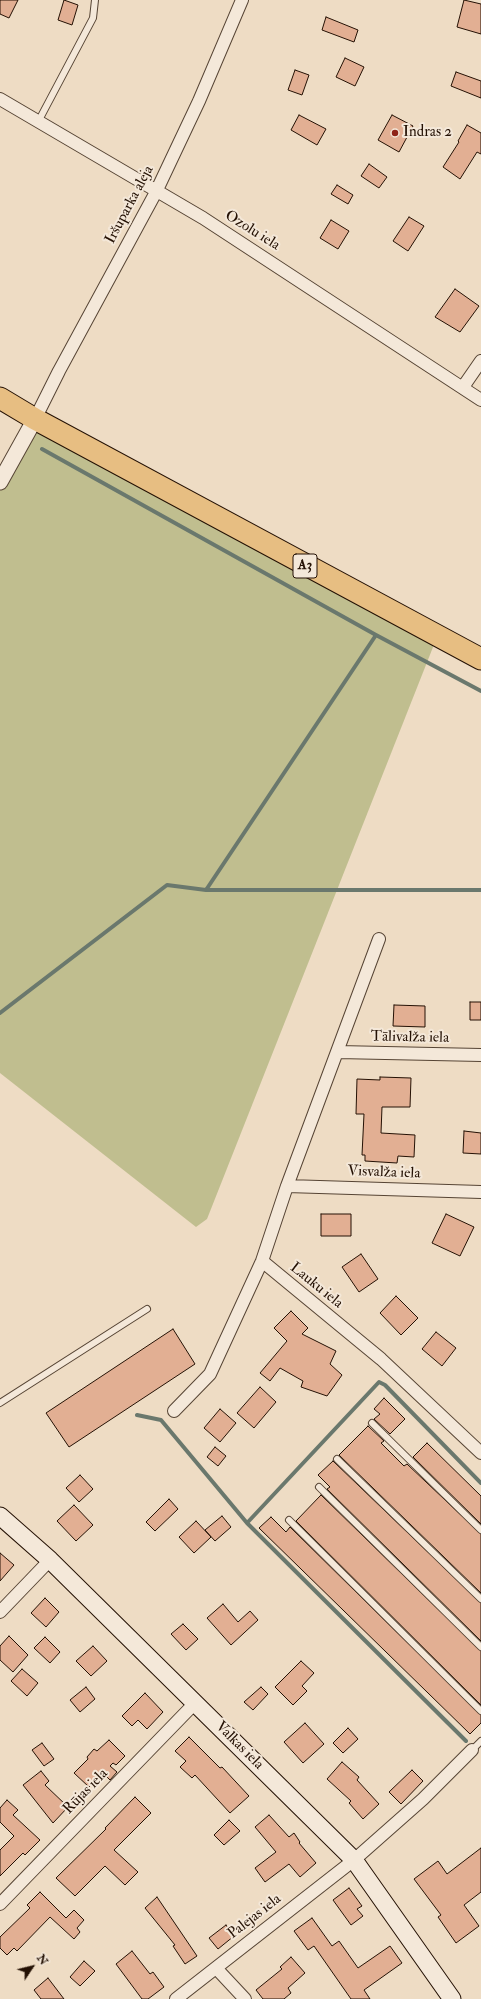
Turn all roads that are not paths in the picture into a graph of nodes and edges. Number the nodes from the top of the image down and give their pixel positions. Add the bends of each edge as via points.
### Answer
1 (95, 0) edge
2 (242, 0) edge
3 (0, 99) edge
4 (38, 122) junction
5 (156, 192) junction
6 (481, 361) edge
7 (463, 387) junction
8 (0, 398) edge
9 (481, 400) edge
10 (35, 420) junction
11 (0, 482) edge
12 (481, 659) edge
13 (379, 938) dead end
14 (338, 1052) junction
15 (481, 1055) edge
16 (287, 1186) junction
17 (481, 1192) edge
18 (262, 1261) junction
19 (147, 1309) dead end
20 (0, 1404) edge
21 (174, 1411) dead end
22 (372, 1423) dead end
23 (481, 1452) edge
24 (337, 1459) dead end
25 (319, 1487) dead end
26 (0, 1516) edge
27 (289, 1520) dead end
28 (481, 1530) edge
29 (50, 1560) junction
30 (481, 1598) edge
31 (0, 1612) edge
32 (481, 1647) edge
33 (195, 1703) junction
34 (481, 1711) edge
35 (481, 1741) edge
36 (472, 1750) joint
37 (354, 1860) junction
38 (0, 1904) edge
39 (216, 1968) junction
40 (176, 1999) edge
41 (245, 1999) edge
42 (452, 1999) edge

1 - 4 lane via 92,18
2 - 5 street, Iršuparka aleja via 199,101
3 - 4 street, Ozolu iela
4 - 5 street, Ozolu iela
5 - 7 street, Ozolu iela via 258,253
5 - 10 street, Iršuparka aleja
6 - 7 street
7 - 9 street, Ozolu iela
8 - 10 highway, A3
10 - 11 street
10 - 12 highway, A3
13 - 14 street
14 - 15 street, Tālivalža iela
14 - 16 street
16 - 17 street, Visvalža iela
16 - 18 street
18 - 21 street via 210,1374
18 - 23 street, Lauku iela via 381,1359
19 - 20 lane
22 - 28 lane
24 - 30 lane
25 - 32 lane
26 - 29 main road, Valkas iela
27 - 34 lane
29 - 31 street
29 - 33 main road, Valkas iela
33 - 37 main road, Valkas iela
33 - 38 street, Rūjas iela
35 - 36 lane
36 - 37 street, Palejas iela via 423,1799
37 - 39 street, Palejas iela
37 - 42 main road, Valkas iela
39 - 40 street, Palejas iela
39 - 41 street

